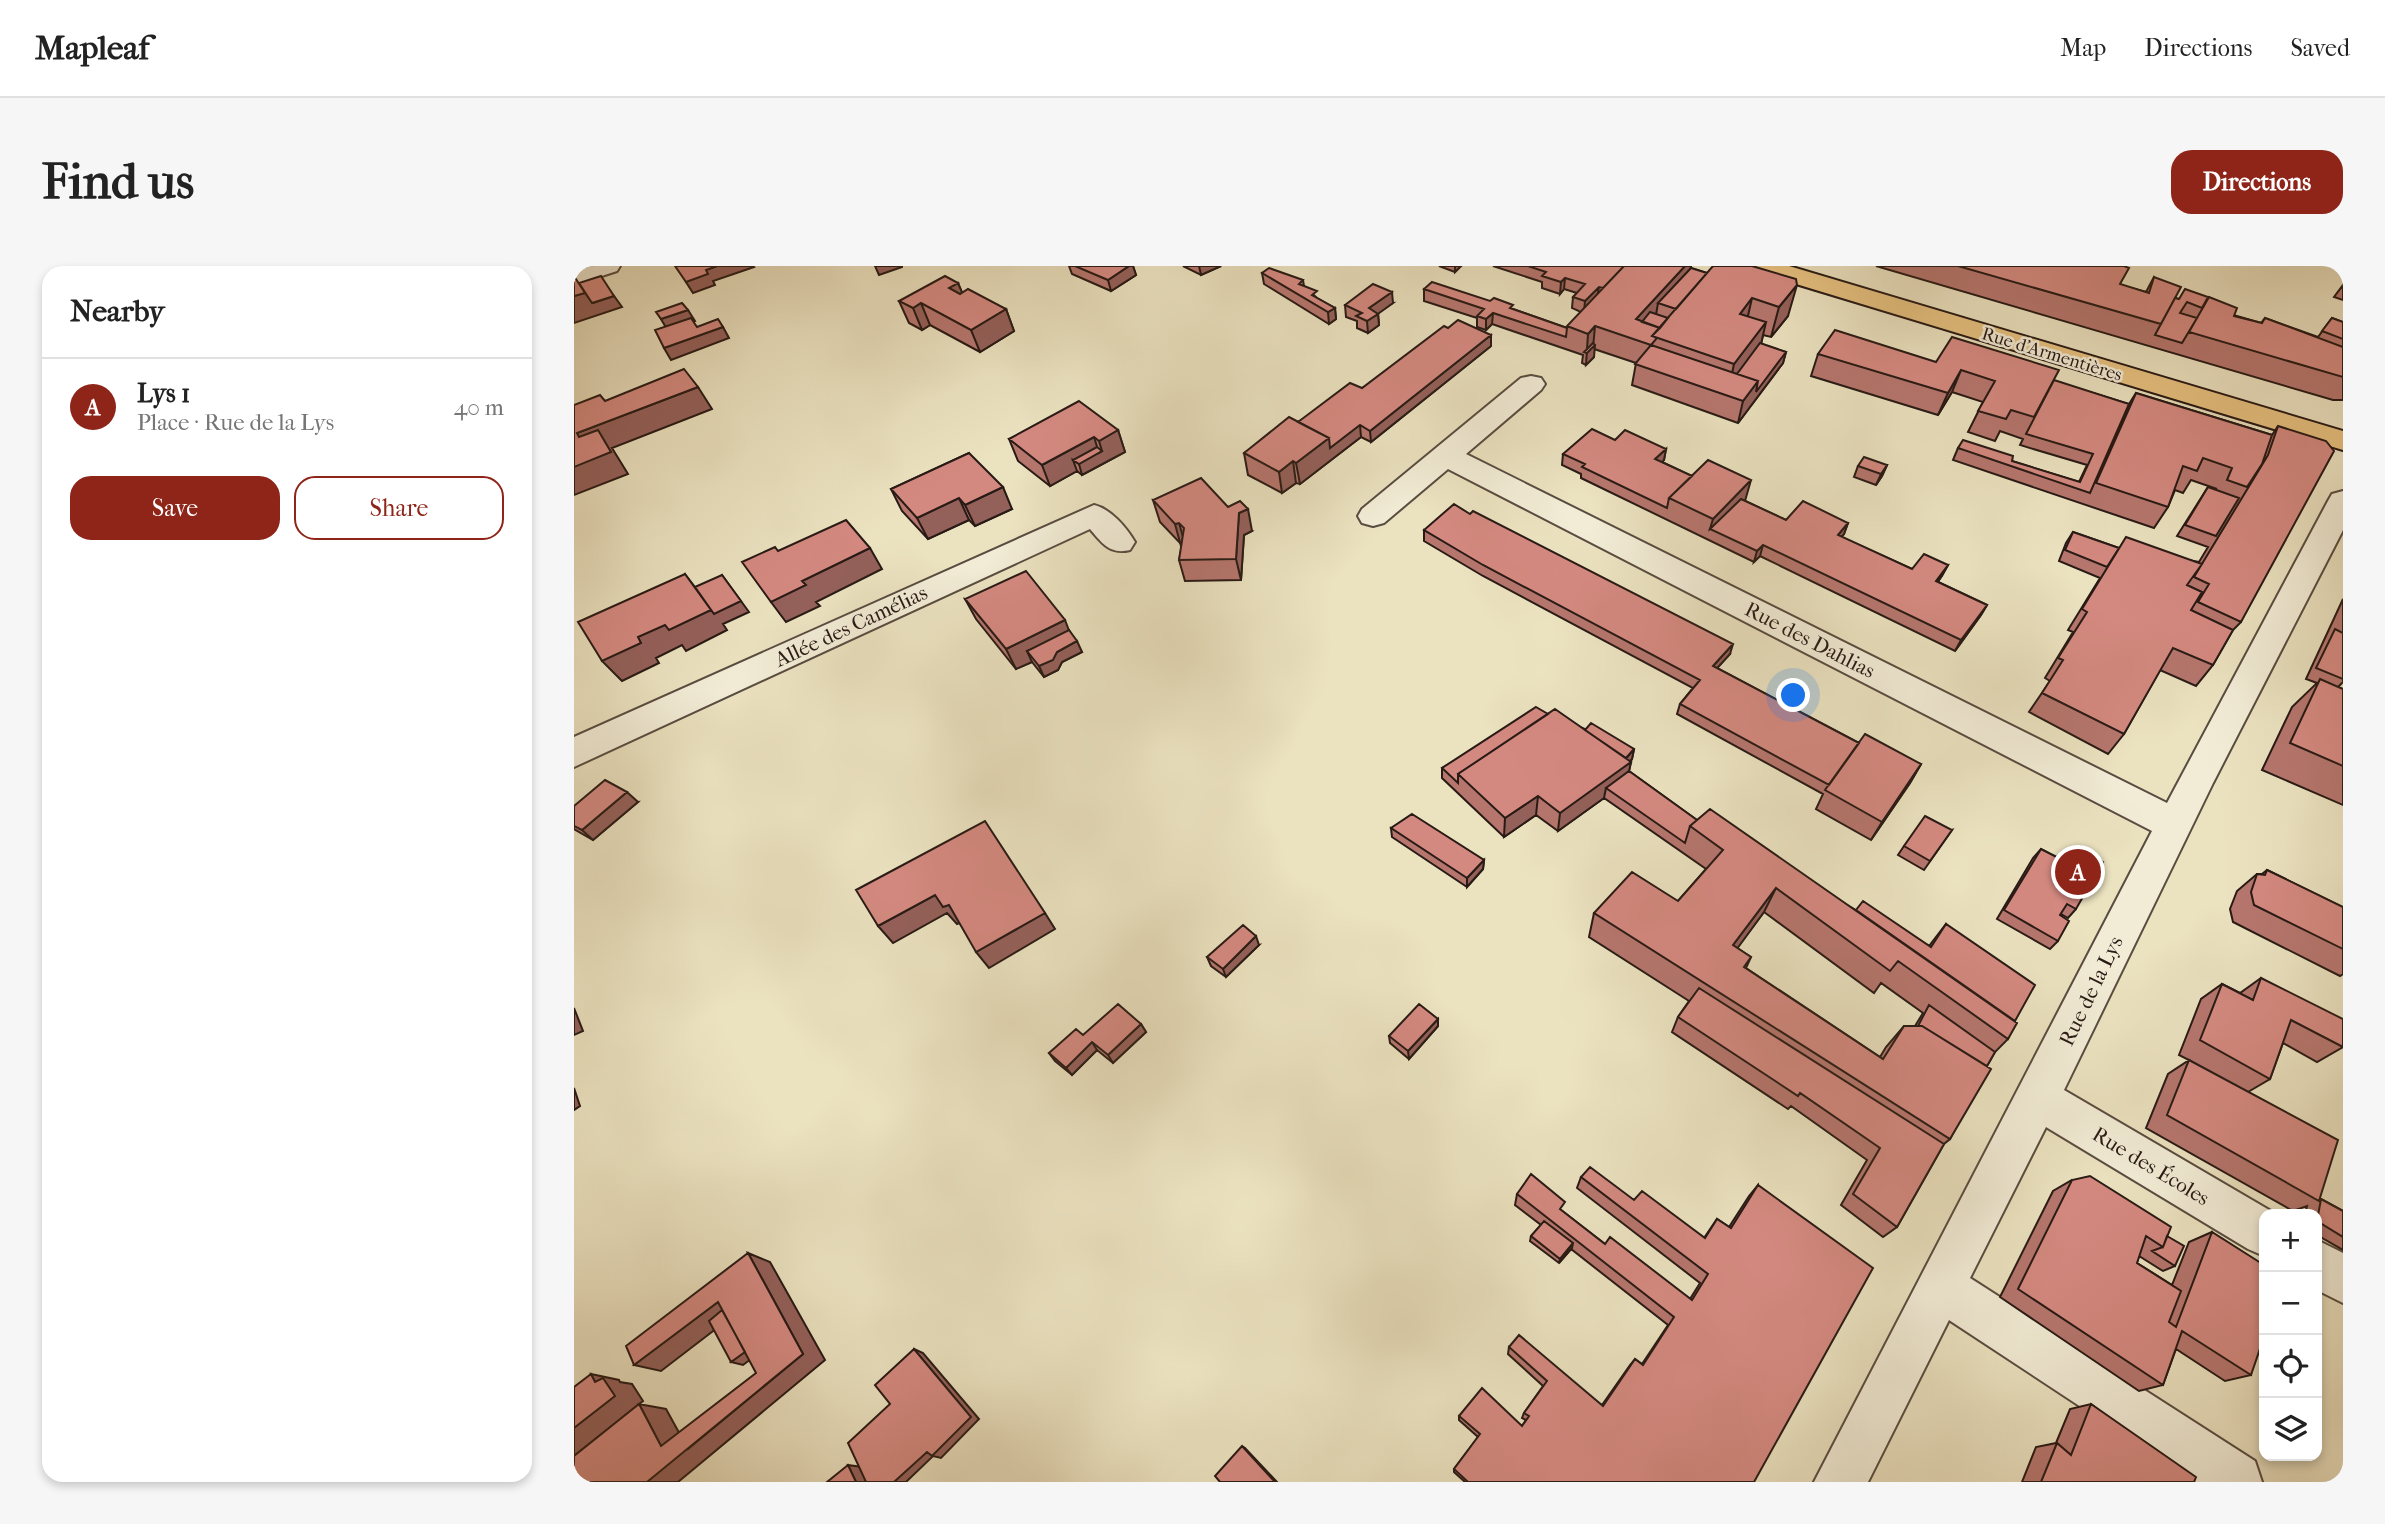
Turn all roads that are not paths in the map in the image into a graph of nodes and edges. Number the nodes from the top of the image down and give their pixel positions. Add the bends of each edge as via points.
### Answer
1 (608, 266) edge
2 (1762, 266) edge
3 (574, 277) edge
4 (1531, 384) dead end
5 (2343, 441) edge
6 (1446, 455) junction
7 (2343, 500) edge
8 (1373, 516) dead end
9 (1119, 542) dead end
10 (574, 752) edge
11 (2174, 824) junction
12 (2038, 1098) junction
13 (2259, 1230) edge
14 (2322, 1267) edge
15 (2343, 1279) edge
16 (1940, 1286) junction
17 (2237, 1479) dead end
18 (1840, 1482) edge

1 - 3 street
2 - 5 main road, Rue d'Armentières
4 - 6 street
6 - 8 street
6 - 11 street, Rue des Dahlias
7 - 11 street, Rue de la Lys
9 - 10 street, Allée des Camélias via 1094,514
11 - 12 street, Rue de la Lys
12 - 13 street, Rue des Écoles
12 - 16 street, Rue de la Lys
14 - 15 street
16 - 17 street
16 - 18 street, Rue de la Lys

